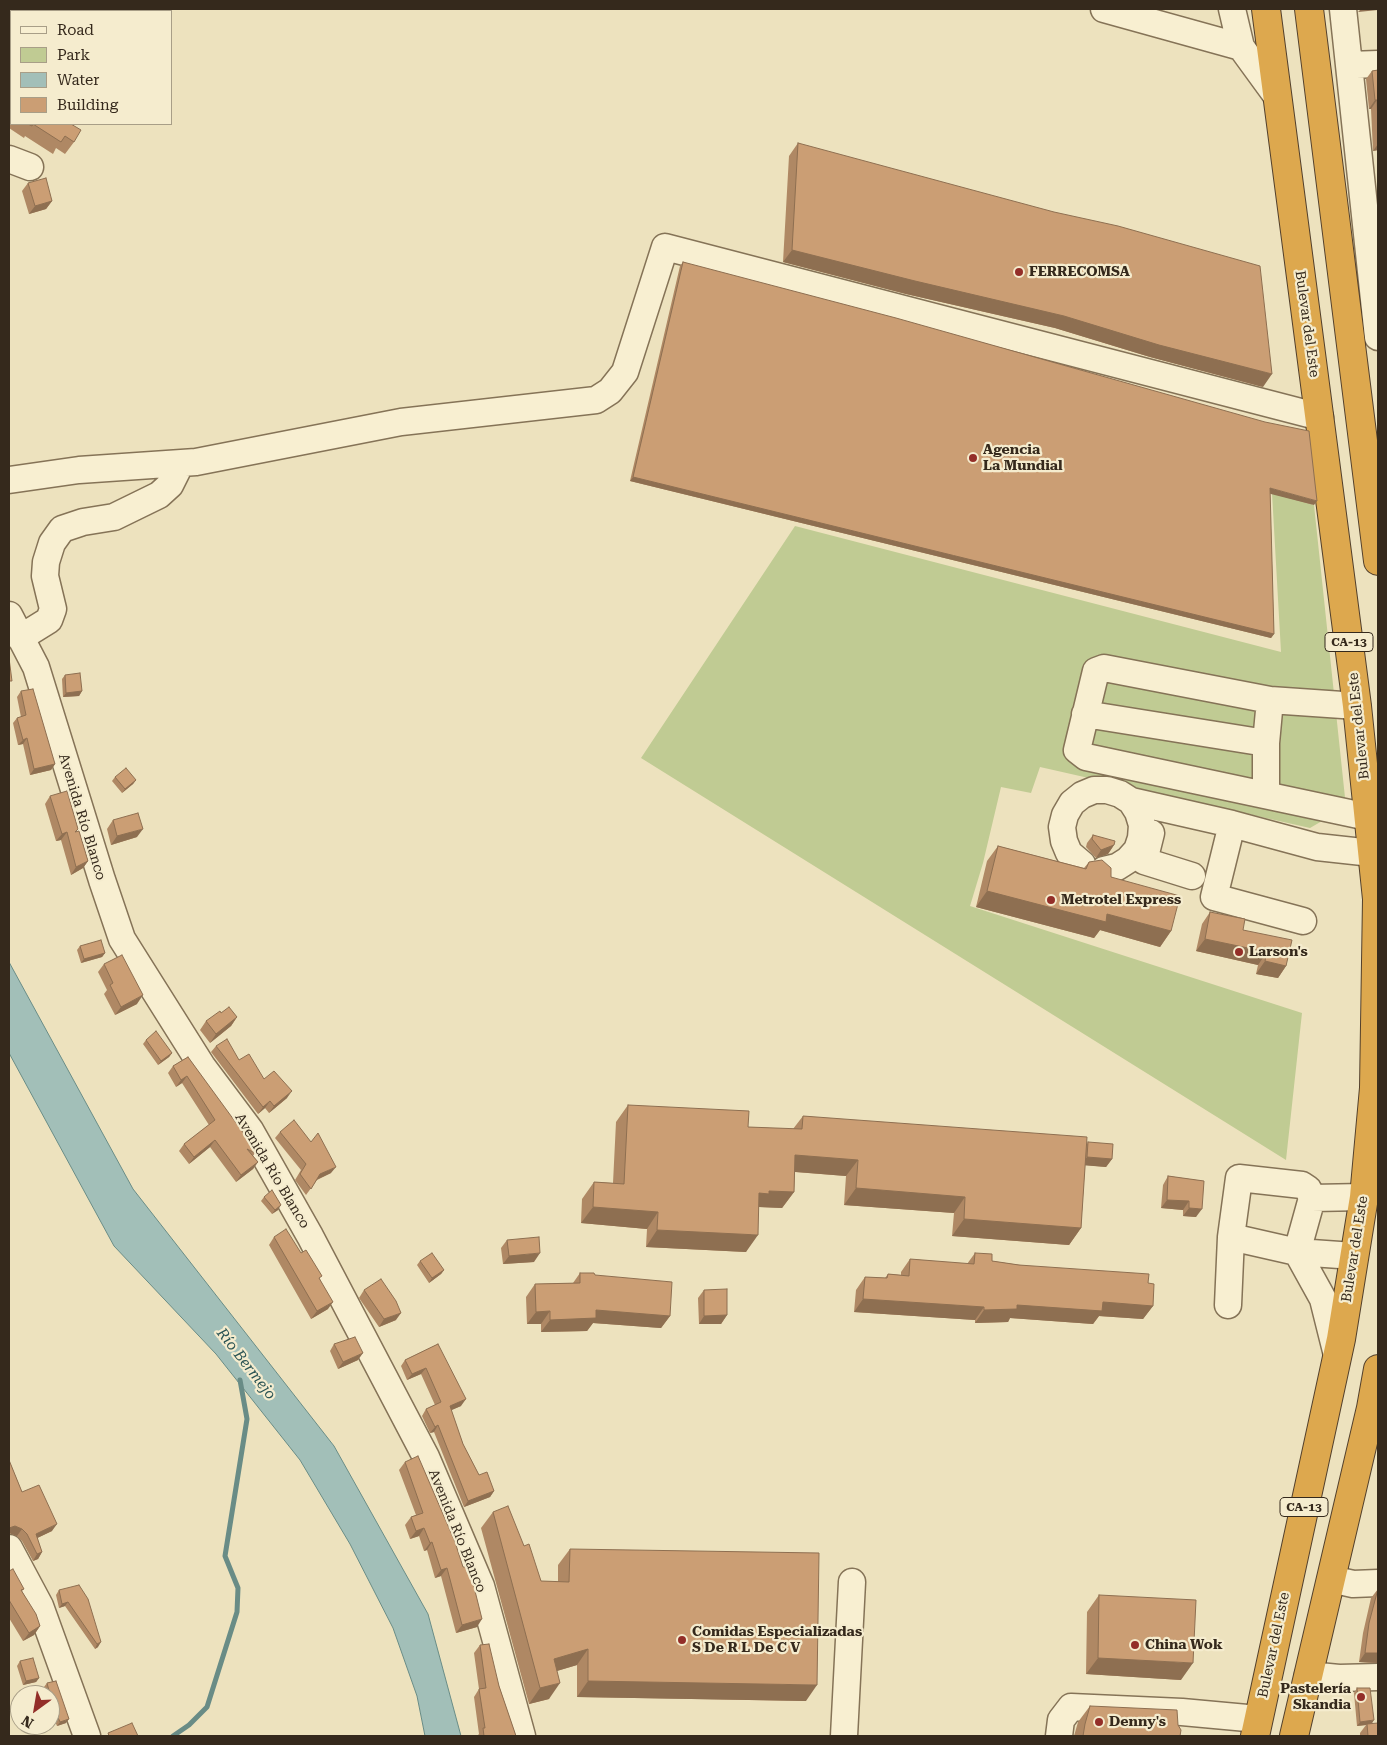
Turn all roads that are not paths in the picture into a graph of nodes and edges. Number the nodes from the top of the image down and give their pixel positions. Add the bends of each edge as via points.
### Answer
1 (1104, 9) edge
2 (1232, 9) edge
3 (1266, 9) edge
4 (1309, 9) edge
5 (1343, 9) edge
6 (1241, 47) junction
7 (1378, 64) edge
8 (1349, 65) junction
9 (1276, 96) junction
10 (1369, 162) edge
11 (1374, 256) edge
12 (1378, 337) edge
13 (1320, 417) junction
14 (1370, 439) edge
15 (181, 463) junction
16 (9, 480) edge
17 (1375, 499) edge
18 (1378, 561) edge
19 (9, 615) edge
20 (20, 638) junction
21 (1270, 700) junction
22 (1357, 706) junction
23 (1085, 714) junction
24 (1266, 743) junction
25 (1266, 796) junction
26 (1131, 802) junction
27 (1156, 808) junction
28 (1368, 817) junction
29 (1229, 833) junction
30 (1372, 853) junction
31 (1298, 859) dead end
32 (1192, 876) dead end
33 (1303, 921) dead end
34 (1364, 1197) junction
35 (1312, 1198) junction
36 (1231, 1237) junction
37 (1297, 1252) junction
38 (1354, 1256) junction
39 (1228, 1305) dead end
40 (1337, 1355) junction
41 (1378, 1369) edge
42 (10, 1552) edge
43 (1331, 1579) junction
44 (852, 1582) dead end
45 (1378, 1583) edge
46 (1308, 1675) junction
47 (1378, 1677) edge
48 (1181, 1724) edge
49 (1256, 1727) edge
50 (87, 1736) edge
51 (522, 1736) edge
52 (844, 1736) edge
53 (1060, 1736) edge
54 (1294, 1736) edge

1 - 6 street
2 - 6 street
3 - 9 highway, Bulevar del Este / CA-13
4 - 14 highway
5 - 8 street
6 - 9 street
7 - 8 street
8 - 10 street
9 - 13 highway, Bulevar del Este / CA-13
10 - 11 street
11 - 12 street
13 - 15 street via 665,247 625,372 610,391 596,400 401,422
13 - 22 highway, Bulevar del Este / CA-13
14 - 17 highway
15 - 16 street via 79,470
15 - 20 street via 170,485 136,508 114,517 62,529 52,543 46,562 45,576 53,609 51,615 49,620
17 - 18 highway
19 - 20 street, Avenida Río Blanco
20 - 51 street, Avenida Río Blanco via 36,667 122,939 202,1066 250,1130 310,1236 426,1457 481,1586
21 - 22 street
21 - 23 street via 1104,668 1096,671
21 - 24 street
22 - 28 highway, Bulevar del Este / CA-13
23 - 24 street
23 - 25 street via 1077,750 1086,757
24 - 25 street
25 - 28 street
26 - 26 street via 1142,825 1142,838 1128,860 1117,867 1093,867 1069,853 1062,827 1072,803 1082,795 1101,790 1120,794
26 - 27 street
27 - 29 street
27 - 32 street via 1144,862
28 - 30 highway, Bulevar del Este / CA-13
29 - 30 street
29 - 31 street
29 - 33 street via 1214,897
30 - 34 highway, Bulevar del Este / CA-13 via 1376,899 1374,1088
34 - 35 street
34 - 38 highway, Bulevar del Este / CA-13
35 - 36 street via 1302,1184 1239,1178
35 - 37 street
36 - 37 street
36 - 39 street
37 - 38 street
37 - 40 street via 1323,1299
38 - 40 highway, Bulevar del Este / CA-13
40 - 49 highway, Bulevar del Este / CA-13
41 - 43 highway, CA-13
42 - 50 street via 40,1606
43 - 45 street via 1353,1584
43 - 46 highway, CA-13
44 - 52 street
46 - 47 street
46 - 54 highway, CA-13
48 - 49 street
48 - 53 street via 1071,1708 1061,1720

